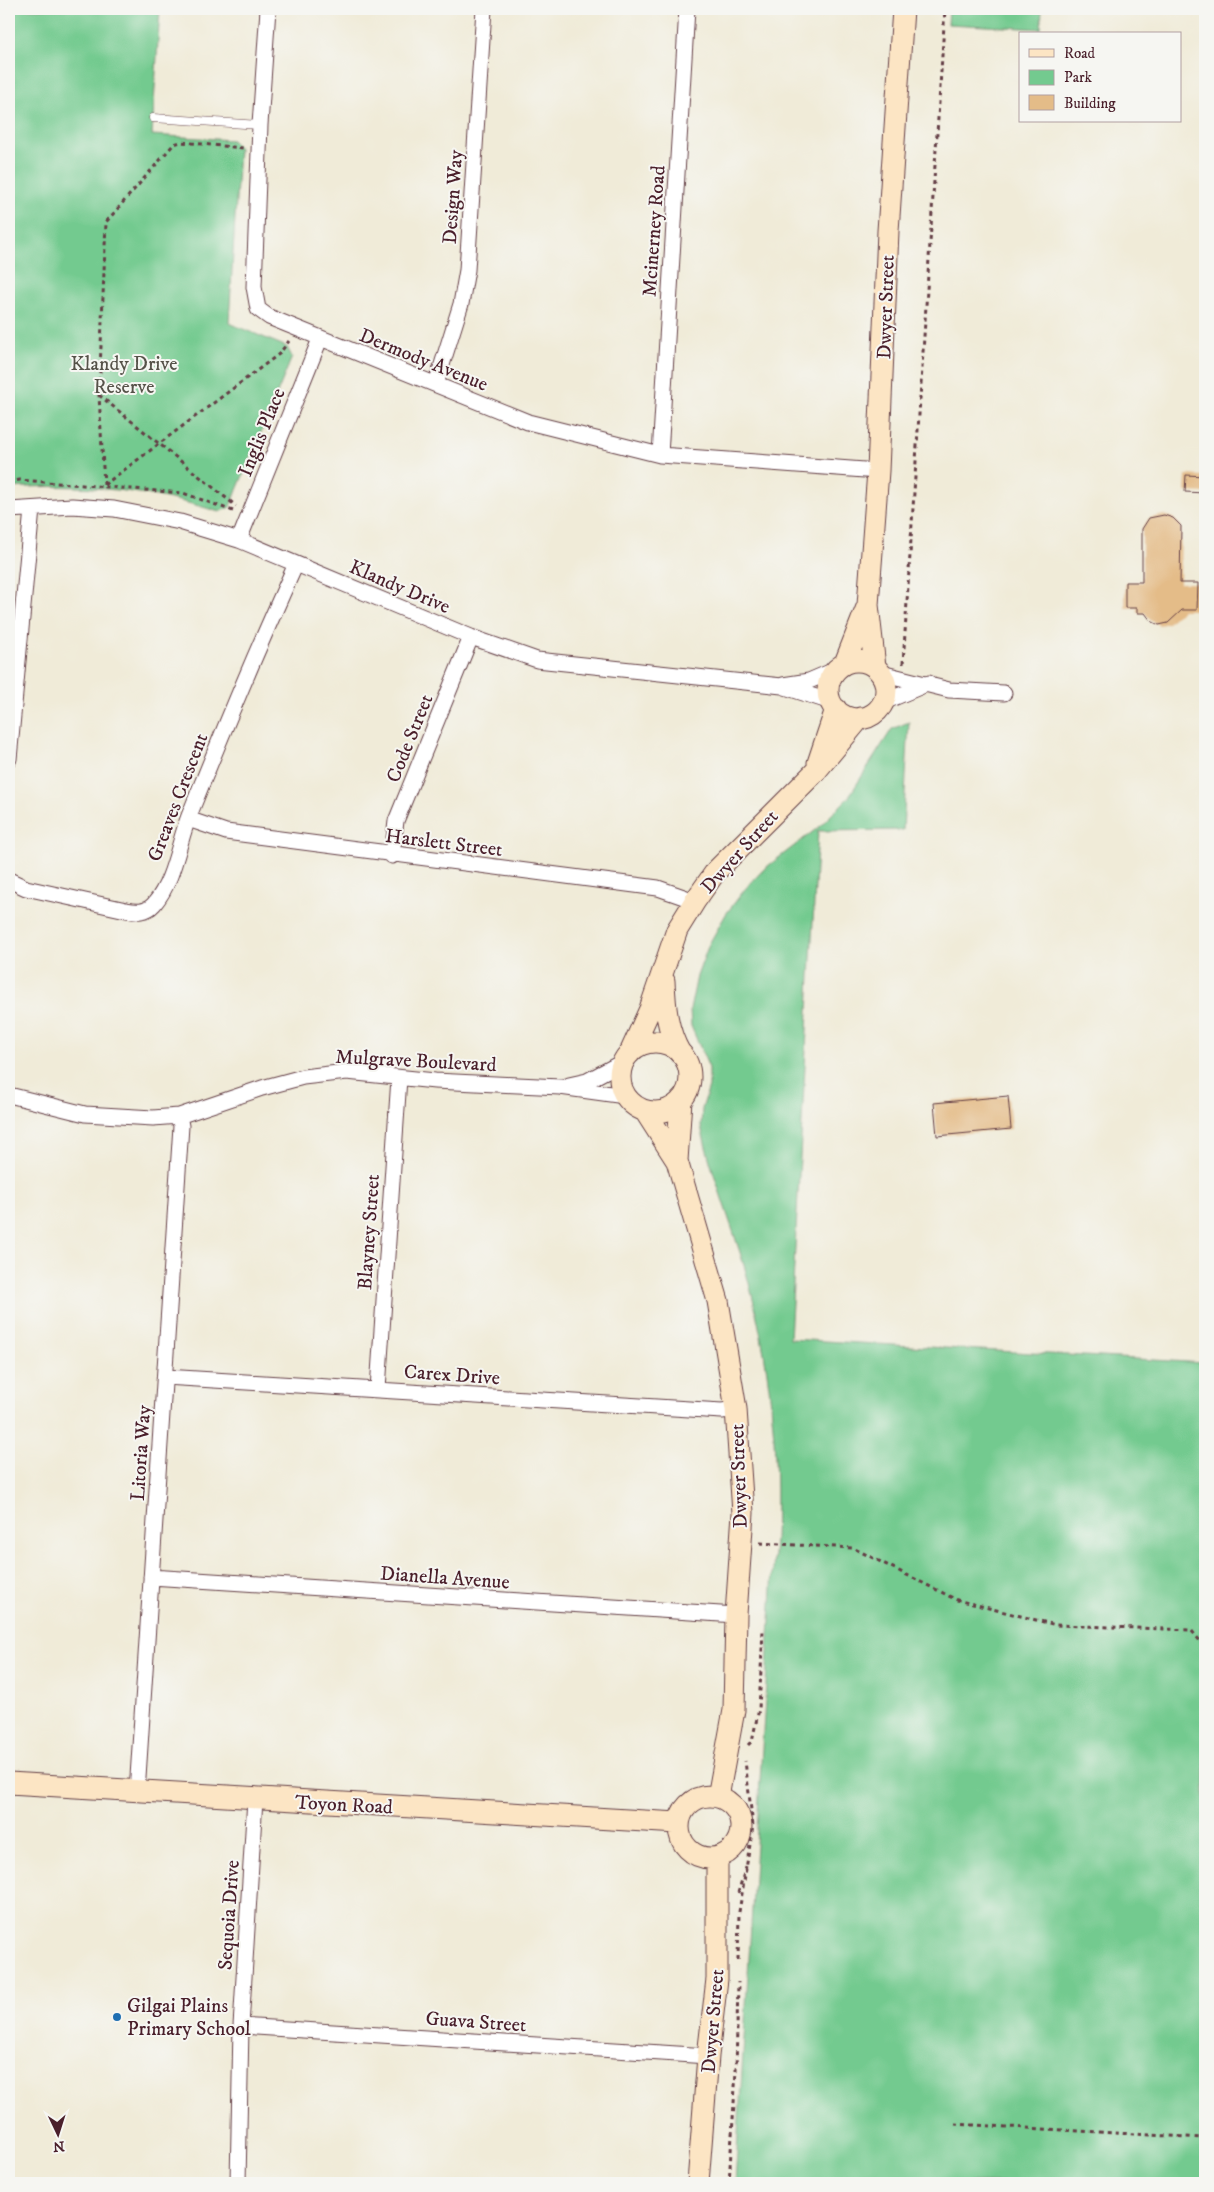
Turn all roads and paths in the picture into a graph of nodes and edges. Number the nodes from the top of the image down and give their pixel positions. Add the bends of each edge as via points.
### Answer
1 (268, 9) edge
2 (484, 9) edge
3 (687, 9) edge
4 (903, 9) edge
5 (945, 9) edge
6 (153, 118) dead end
7 (260, 125) junction
8 (260, 150) junction
9 (297, 330) junction
10 (320, 339) junction
11 (436, 384) junction
12 (100, 395) junction
13 (162, 444) junction
14 (660, 455) junction
15 (878, 471) junction
16 (9, 482) edge
17 (104, 485) junction
18 (32, 509) junction
19 (9, 510) edge
20 (248, 516) junction
21 (239, 540) junction
22 (296, 564) junction
23 (868, 605) junction
24 (471, 637) junction
25 (841, 666) junction
26 (878, 670) junction
27 (903, 677) junction
28 (929, 684) junction
29 (782, 686) junction
30 (1004, 693) dead end
31 (884, 702) junction
32 (833, 705) junction
33 (860, 718) junction
34 (9, 759) edge
35 (816, 771) junction
36 (188, 819) junction
37 (392, 856) junction
38 (9, 880) edge
39 (695, 901) junction
40 (664, 969) junction
41 (680, 1053) junction
42 (627, 1057) junction
43 (399, 1078) junction
44 (560, 1087) junction
45 (9, 1095) edge
46 (625, 1096) junction
47 (681, 1100) junction
48 (645, 1111) junction
49 (179, 1116) junction
50 (677, 1161) junction
51 (165, 1377) junction
52 (378, 1389) junction
53 (736, 1409) junction
54 (740, 1542) junction
55 (151, 1577) junction
56 (736, 1615) junction
57 (763, 1630) dead end
58 (1205, 1648) edge
59 (743, 1748) dead end
60 (745, 1754) dead end
61 (9, 1783) edge
62 (137, 1792) junction
63 (718, 1797) junction
64 (255, 1799) junction
65 (678, 1823) junction
66 (717, 1858) junction
67 (738, 1962) dead end
68 (738, 1972) dead end
69 (242, 2026) junction
70 (708, 2056) junction
71 (955, 2124) dead end
72 (1205, 2138) edge
73 (238, 2183) edge
74 (698, 2183) edge
75 (729, 2183) edge

1 - 7 street, Dermody Avenue
2 - 11 street, Design Way via 466,278
3 - 14 street, Mcinerney Road
4 - 15 street, Dwyer Street via 888,231
5 - 27 path
6 - 7 lane
7 - 8 street, Dermody Avenue
8 - 9 street, Dermody Avenue via 255,302 263,314
8 - 12 path via 174,144 106,222
9 - 10 street, Dermody Avenue
9 - 13 path via 279,354
10 - 11 street, Dermody Avenue
10 - 20 street, Inglis Place
11 - 14 street, Dermody Avenue via 528,422
12 - 13 path
12 - 17 path
13 - 17 path
13 - 20 path
14 - 15 street, Dermody Avenue
15 - 23 street, Dwyer Street
16 - 17 path
17 - 20 path via 183,493
18 - 19 street, Klandy Drive
18 - 21 street, Klandy Drive via 72,506 114,509 180,522
18 - 34 street
20 - 21 street, Inglis Place
21 - 22 street, Klandy Drive
22 - 24 street, Klandy Drive
22 - 36 street, Greaves Crescent via 250,664
23 - 25 street, Dwyer Street
23 - 26 street, Dwyer Street
24 - 29 street, Klandy Drive via 537,660
24 - 37 street, Code Street via 396,821
25 - 26 street via 860,661
25 - 29 street, Klandy Drive via 809,681
25 - 32 street via 829,685
26 - 27 street
26 - 31 street via 886,687
27 - 28 street
28 - 30 street via 950,690
28 - 31 street
29 - 32 street, Klandy Drive
31 - 33 street via 874,713
32 - 33 street via 847,716
32 - 35 street, Dwyer Street
33 - 35 street, Dwyer Street
35 - 39 street, Dwyer Street via 716,871
36 - 37 street, Harslett Street via 226,832
36 - 38 street, Greaves Crescent via 164,889 152,906 140,912 26,888
37 - 39 street, Harslett Street via 658,888
39 - 40 street, Dwyer Street via 677,930
40 - 41 street, Dwyer Street via 666,1012 671,1037
40 - 42 street, Dwyer Street via 650,1009
41 - 42 street via 673,1047 655,1042 646,1043
41 - 47 street via 688,1065 690,1080
42 - 44 street, Mulgrave Boulevard via 587,1081
42 - 46 street via 620,1078
43 - 44 street, Mulgrave Boulevard
43 - 49 street, Mulgrave Boulevard via 348,1072 303,1077
43 - 52 street, Blayney Street
44 - 46 street, Mulgrave Boulevard
45 - 49 street, Mulgrave Boulevard via 85,1114 153,1118
46 - 48 street
47 - 48 street via 664,1111
47 - 50 street, Dwyer Street
48 - 50 street, Dwyer Street
49 - 51 street, Litoria Way via 181,1126
50 - 53 street, Dwyer Street via 718,1301
51 - 52 street, Carex Drive
51 - 55 street, Litoria Way
52 - 53 street, Carex Drive via 722,1411
53 - 54 street, Dwyer Street via 743,1513
54 - 56 street, Dwyer Street
54 - 58 path via 853,1548 957,1600 1056,1625 1191,1630
55 - 56 street, Dianella Avenue
55 - 62 street, Litoria Way
56 - 63 street, Dwyer Street via 734,1710
57 - 59 path via 759,1710 752,1741
60 - 67 path via 753,1826 739,1912
61 - 62 street, Toyon Road
62 - 64 street, Toyon Road
63 - 65 street via 703,1796 688,1804
63 - 66 street via 736,1808 742,1830 733,1849
64 - 65 street, Toyon Road
64 - 69 street, Sequoia Drive
65 - 66 street via 680,1839 687,1848 695,1855
66 - 70 street, Dwyer Street via 717,1979
68 - 75 path
69 - 70 street, Guava Street
69 - 73 street, Sequoia Drive
70 - 74 street, Dwyer Street
71 - 72 path

